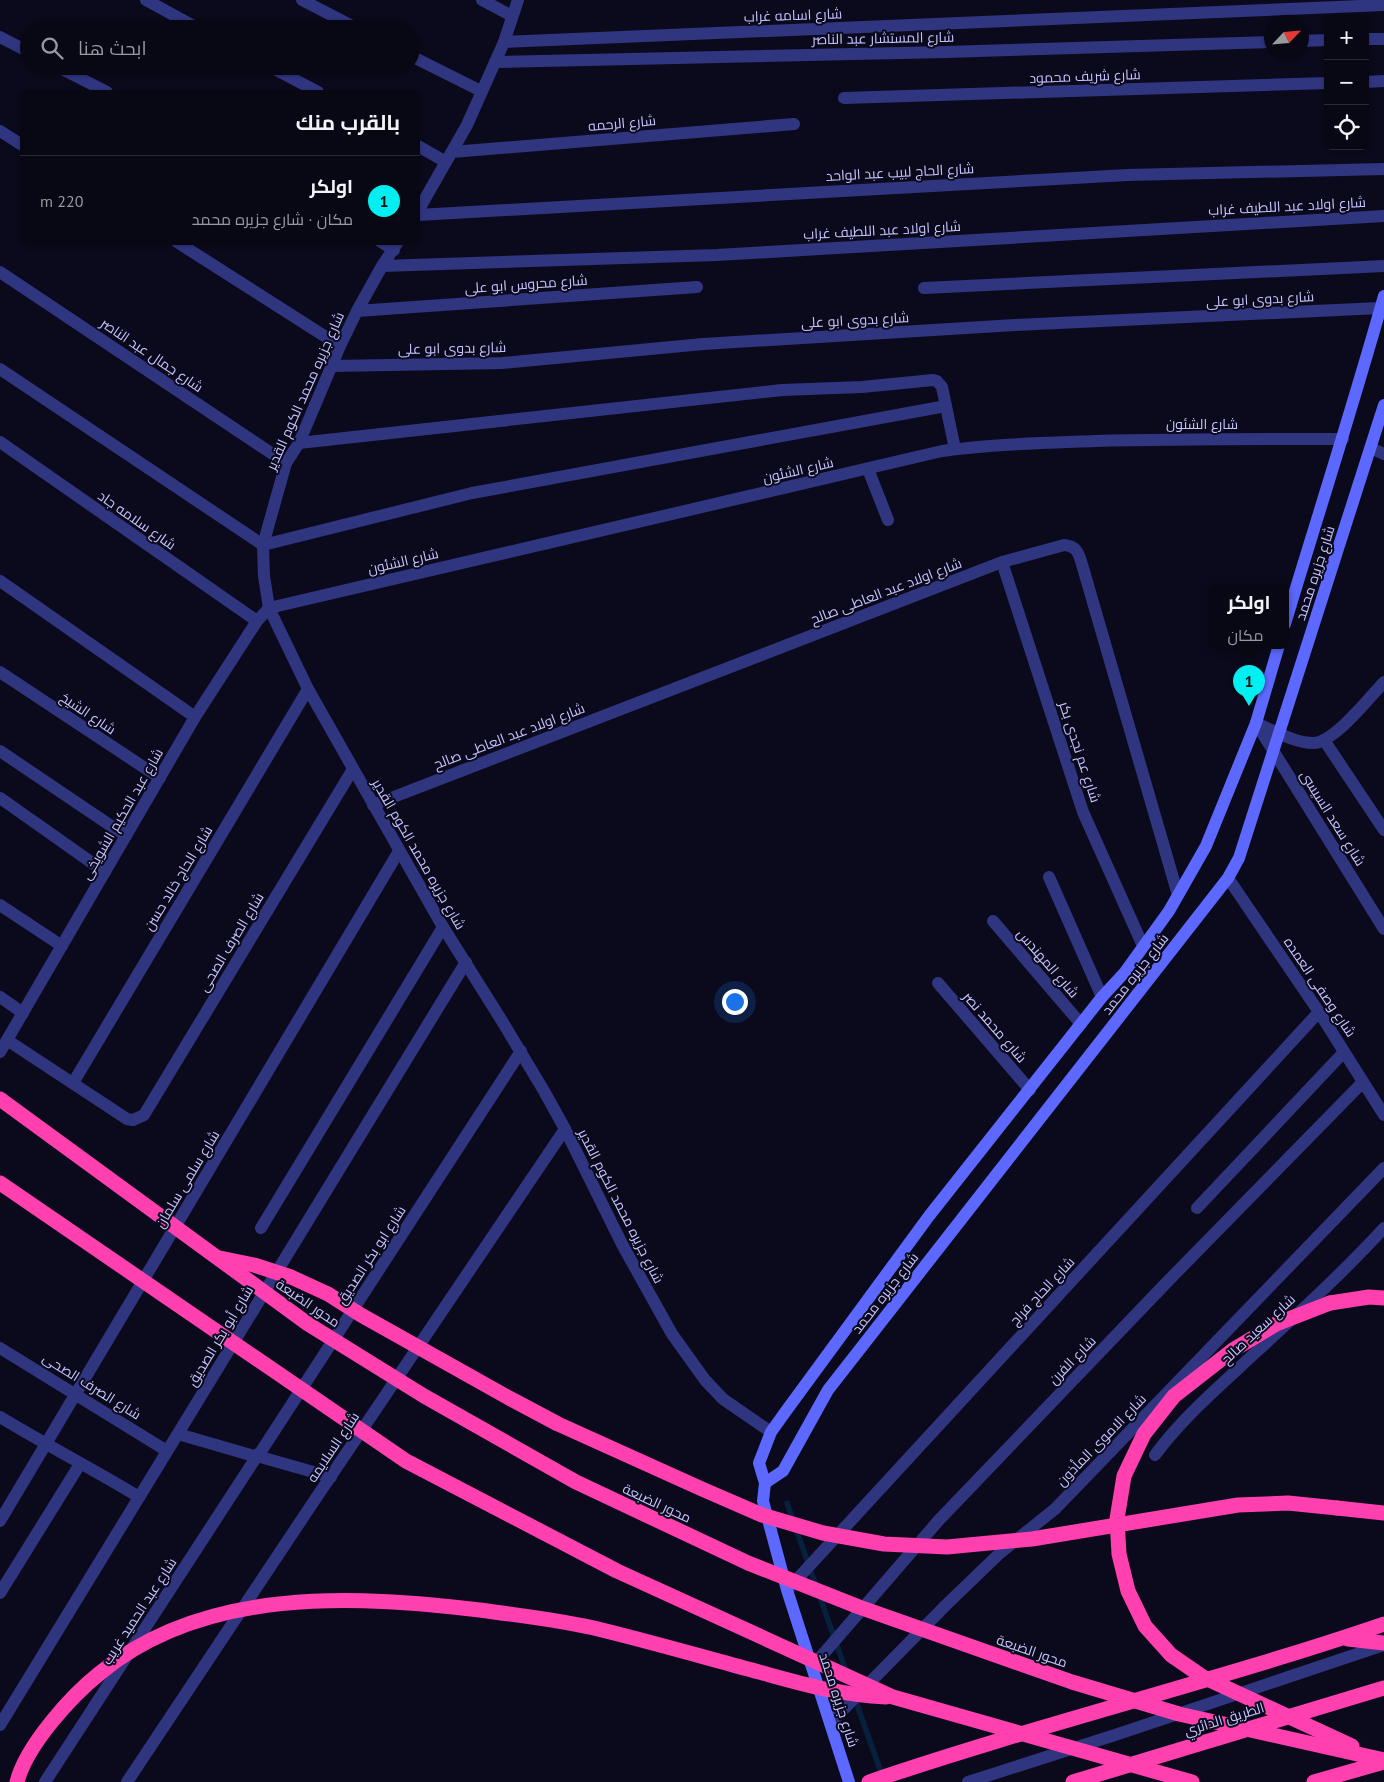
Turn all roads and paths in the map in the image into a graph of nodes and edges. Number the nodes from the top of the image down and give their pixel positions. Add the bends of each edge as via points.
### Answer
1 (146, 0) edge
2 (302, 0) edge
3 (482, 0) edge
4 (518, 0) edge
5 (1384, 6) edge
6 (512, 16) junction
7 (183, 20) edge
8 (341, 20) edge
9 (0, 38) edge
10 (1369, 39) edge
11 (1384, 39) edge
12 (1324, 40) edge
13 (1309, 41) edge
14 (504, 42) junction
15 (1264, 42) edge
16 (20, 48) edge
17 (420, 60) edge
18 (494, 62) junction
19 (74, 75) edge
20 (286, 75) edge
21 (1384, 81) edge
22 (1369, 82) edge
23 (1324, 83) edge
24 (103, 90) edge
25 (314, 90) edge
26 (482, 91) junction
27 (844, 98) dead end
28 (794, 124) dead end
29 (0, 131) edge
30 (20, 144) edge
31 (420, 147) edge
32 (449, 157) junction
33 (1384, 169) edge
34 (420, 208) edge
35 (420, 215) edge
36 (1384, 216) edge
37 (182, 245) edge
38 (396, 246) edge
39 (382, 266) junction
40 (1384, 266) edge
41 (0, 272) edge
42 (697, 287) dead end
43 (924, 288) dead end
44 (1382, 302) edge
45 (357, 311) junction
46 (340, 346) junction
47 (332, 366) junction
48 (0, 369) edge
49 (1384, 405) edge
50 (946, 406) junction
51 (1343, 439) junction
52 (0, 442) edge
53 (298, 443) junction
54 (1371, 448) junction
55 (955, 450) junction
56 (1384, 454) edge
57 (286, 463) junction
58 (868, 469) junction
59 (888, 520) dead end
60 (263, 545) junction
61 (1002, 562) junction
62 (0, 581) edge
63 (269, 608) junction
64 (1289, 611) edge
65 (257, 622) junction
66 (1278, 649) edge
67 (0, 672) edge
68 (1384, 682) edge
69 (308, 689) junction
70 (196, 717) junction
71 (1256, 723) junction
72 (1280, 733) junction
73 (1324, 740) junction
74 (0, 751) edge
75 (1274, 752) junction
76 (354, 769) junction
77 (160, 778) junction
78 (0, 798) edge
79 (373, 805) junction
80 (1384, 830) edge
81 (126, 836) junction
82 (399, 851) junction
83 (105, 872) junction
84 (1049, 877) dead end
85 (1228, 878) junction
86 (1178, 895) junction
87 (0, 905) edge
88 (993, 921) dead end
89 (442, 927) junction
90 (1384, 928) edge
91 (62, 946) junction
92 (1144, 946) junction
93 (466, 962) junction
94 (938, 983) dead end
95 (0, 997) edge
96 (1102, 997) junction
97 (1319, 1012) junction
98 (23, 1013) junction
99 (1081, 1024) junction
100 (7, 1040) junction
101 (521, 1051) junction
102 (0, 1052) edge
103 (1344, 1052) junction
104 (1363, 1082) junction
105 (74, 1083) junction
106 (1030, 1090) junction
107 (0, 1099) edge
108 (1384, 1115) edge
109 (565, 1129) junction
110 (1384, 1168) edge
111 (0, 1183) edge
112 (1197, 1208) dead end
113 (260, 1228) dead end
114 (1384, 1228) edge
115 (215, 1257) junction
116 (1384, 1298) edge
117 (0, 1348) edge
118 (76, 1395) junction
119 (0, 1417) edge
120 (771, 1432) junction
121 (178, 1434) junction
122 (46, 1446) junction
123 (167, 1451) junction
124 (1155, 1455) dead end
125 (257, 1456) junction
126 (80, 1464) junction
127 (331, 1477) junction
128 (765, 1483) junction
129 (139, 1497) junction
130 (1384, 1513) edge
131 (0, 1521) edge
132 (787, 1590) junction
133 (0, 1593) edge
134 (1384, 1624) edge
135 (1343, 1638) junction
136 (1384, 1644) edge
137 (812, 1667) junction
138 (1384, 1688) edge
139 (893, 1697) junction
140 (830, 1723) junction
141 (0, 1725) edge
142 (1383, 1760) edge
143 (1336, 1779) edge
144 (17, 1782) edge
145 (45, 1782) edge
146 (127, 1782) edge
147 (849, 1782) edge
148 (869, 1782) edge
149 (968, 1782) edge
150 (1073, 1782) edge
151 (1192, 1782) edge
152 (1314, 1782) edge

1 - 7 street
2 - 8 street
3 - 6 street
4 - 6 street
5 - 14 street, شارع اسامه غراب
6 - 14 street
9 - 16 street
10 - 11 street
12 - 13 street
14 - 18 street
15 - 18 street, شارع المستشار عبد الناصر
17 - 26 street
18 - 26 street
19 - 24 street
20 - 25 street
21 - 22 street
23 - 27 street, شارع شريف محمود
26 - 32 street
28 - 32 street, شارع الرحمه
29 - 30 street
31 - 32 street
32 - 34 street
33 - 35 street, شارع الحاج لبيب عبد الواحد via 1127,175
36 - 39 street, شارع اولاد عبد اللطيف غراب via 727,254
37 - 46 street
38 - 39 street, شارع جزيره محمد الكوم القدير
39 - 45 street, شارع جزيره محمد الكوم القدير
40 - 43 street, شارع بدوى ابو على
41 - 57 street, شارع جمال عبد الناصر
42 - 45 street, شارع محروس ابو على
44 - 47 street, شارع بدوى ابو على via 723,343 502,362
44 - 51 main road, شارع جزيره محمد
45 - 46 street, شارع جزيره محمد الكوم القدير
46 - 47 street, شارع جزيره محمد الكوم القدير
47 - 53 street, شارع جزيره محمد الكوم القدير
48 - 60 street
49 - 54 main road, شارع جزيره محمد
50 - 53 street via 942,387 933,380 764,392
50 - 55 street
50 - 60 street via 472,493
51 - 55 street, شارع الشئون via 1030,443
51 - 64 main road, شارع جزيره محمد
52 - 65 street, شارع سلامه جاد
53 - 57 street, شارع جزيره محمد الكوم القدير
54 - 56 street
54 - 72 main road, شارع جزيره محمد
55 - 58 street, شارع الشئون
57 - 60 street, شارع جزيره محمد الكوم القدير
58 - 59 street
58 - 63 street, شارع الشئون
60 - 63 street, شارع جزيره محمد الكوم القدير
61 - 79 street, شارع اولاد عبد العاطى صالح
61 - 86 street, شارع اولاد عبد العاطى صالح via 1064,545 1078,552
61 - 92 street, شارع عم نجدى بكر via 1083,812
62 - 70 street
63 - 65 street, شارع عبد الحكيم الشويخى
63 - 69 street, شارع جزيره محمد الكوم القدير
65 - 70 street, شارع عبد الحكيم الشويخى
66 - 71 main road, شارع جزيره محمد
67 - 77 street, شارع الشيخ
68 - 73 street via 1338,731
69 - 76 street, شارع جزيره محمد الكوم القدير
69 - 105 street, شارع الحاج خالد حسن
70 - 77 street, شارع عبد الحكيم الشويخى
71 - 72 street
71 - 75 street, شارع سعد السيسى
71 - 86 main road, شارع جزيره محمد via 1206,846
72 - 73 street via 1302,742
72 - 75 main road, شارع جزيره محمد
73 - 80 street
74 - 81 street
75 - 85 main road, شارع جزيره محمد via 1239,858
75 - 90 street, شارع سعد السيسى
76 - 79 street, شارع جزيره محمد الكوم القدير
76 - 105 street, شارع الصرف الصحى via 144,1115 134,1120 127,1119
77 - 81 street, شارع عبد الحكيم الشويخى
78 - 83 street
79 - 82 street, شارع جزيره محمد الكوم القدير
81 - 83 street, شارع عبد الحكيم الشويخى
82 - 89 street, شارع جزيره محمد الكوم القدير
82 - 118 street, شارع سلمى سلمان
83 - 91 street, شارع عبد الحكيم الشويخى
84 - 96 street
85 - 97 street, شارع وصفى العمده
85 - 128 main road, شارع جزيره محمد via 828,1390 783,1471
86 - 92 main road, شارع جزيره محمد
87 - 91 street
88 - 99 street, شارع المهندس
89 - 93 street, شارع جزيره محمد الكوم القدير
89 - 113 street
91 - 98 street, شارع عبد الحكيم الشويخى
92 - 96 main road, شارع جزيره محمد
93 - 101 street, شارع جزيره محمد الكوم القدير
93 - 121 street, شارع أبو بكر الصديق
94 - 106 street, شارع محمد نصر
95 - 98 street
96 - 99 main road, شارع جزيره محمد
97 - 103 street, شارع وصفى العمده
97 - 132 street, شارع الحاج فراج
98 - 100 street, شارع عبد الحكيم الشويخى
99 - 106 main road, شارع جزيره محمد
100 - 102 street, شارع عبد الحكيم الشويخى
100 - 105 street
101 - 109 street, شارع جزيره محمد الكوم القدير
101 - 125 street, شارع ابو بكر الصديق
103 - 104 street, شارع وصفى العمده
103 - 112 street
104 - 108 street, شارع وصفى العمده
104 - 137 street, شارع الفرن via 940,1520
106 - 120 main road, شارع جزيره محمد via 930,1216
107 - 115 highway, محور الضبعة, bridge
109 - 120 street, شارع جزيره محمد الكوم القدير via 622,1246 672,1334 723,1399
109 - 127 street, شارع السلايمه
110 - 140 street, شارع الاموى المأذون via 1055,1509 1000,1553
111 - 139 highway, bridge via 406,1461 617,1571
114 - 124 street, شارع سعيد صالح via 1351,1264 1212,1392
115 - 130 highway, bridge via 291,1277 328,1294 558,1424 762,1515 822,1533 884,1544 947,1547 1032,1539 1238,1505 1288,1503
115 - 142 highway, محور الضبعة, bridge via 308,1324 424,1396 576,1482 748,1563 859,1607 1072,1682 1179,1714
116 - 142 highway, bridge via 1330,1303 1276,1324 1233,1350 1174,1396 1144,1434 1124,1476 1117,1519 1119,1554 1128,1591 1145,1626 1171,1655 1203,1677
117 - 118 street, شارع الصرف الصحى
118 - 122 street, شارع سلمى سلمان
118 - 123 street, شارع الصرف الصحى
119 - 122 street
120 - 128 main road, شارع جزيره محمد via 759,1463
121 - 123 street, شارع أبو بكر الصديق
121 - 125 street
122 - 126 street
122 - 131 street, شارع سلمى سلمان
123 - 129 street, شارع أبو بكر الصديق
125 - 127 street
125 - 145 street, شارع عبد الحميد غريب
126 - 129 street
126 - 133 street
127 - 146 street, شارع السلايمه
128 - 132 main road, شارع جزيره محمد via 763,1501
129 - 141 street, شارع أبو بكر الصديق
132 - 137 main road, شارع جزيره محمد
134 - 135 highway
135 - 136 highway
135 - 148 highway, bridge via 938,1758
136 - 149 street
137 - 140 main road, شارع جزيره محمد
138 - 150 highway, الطريق الدائري, bridge
139 - 144 highway, bridge via 857,1696 820,1689 601,1630 526,1616 455,1607 309,1600 197,1619 132,1650 82,1688 38,1739
139 - 151 highway, bridge
140 - 147 main road, شارع جزيره محمد
142 - 143 highway
143 - 152 highway

